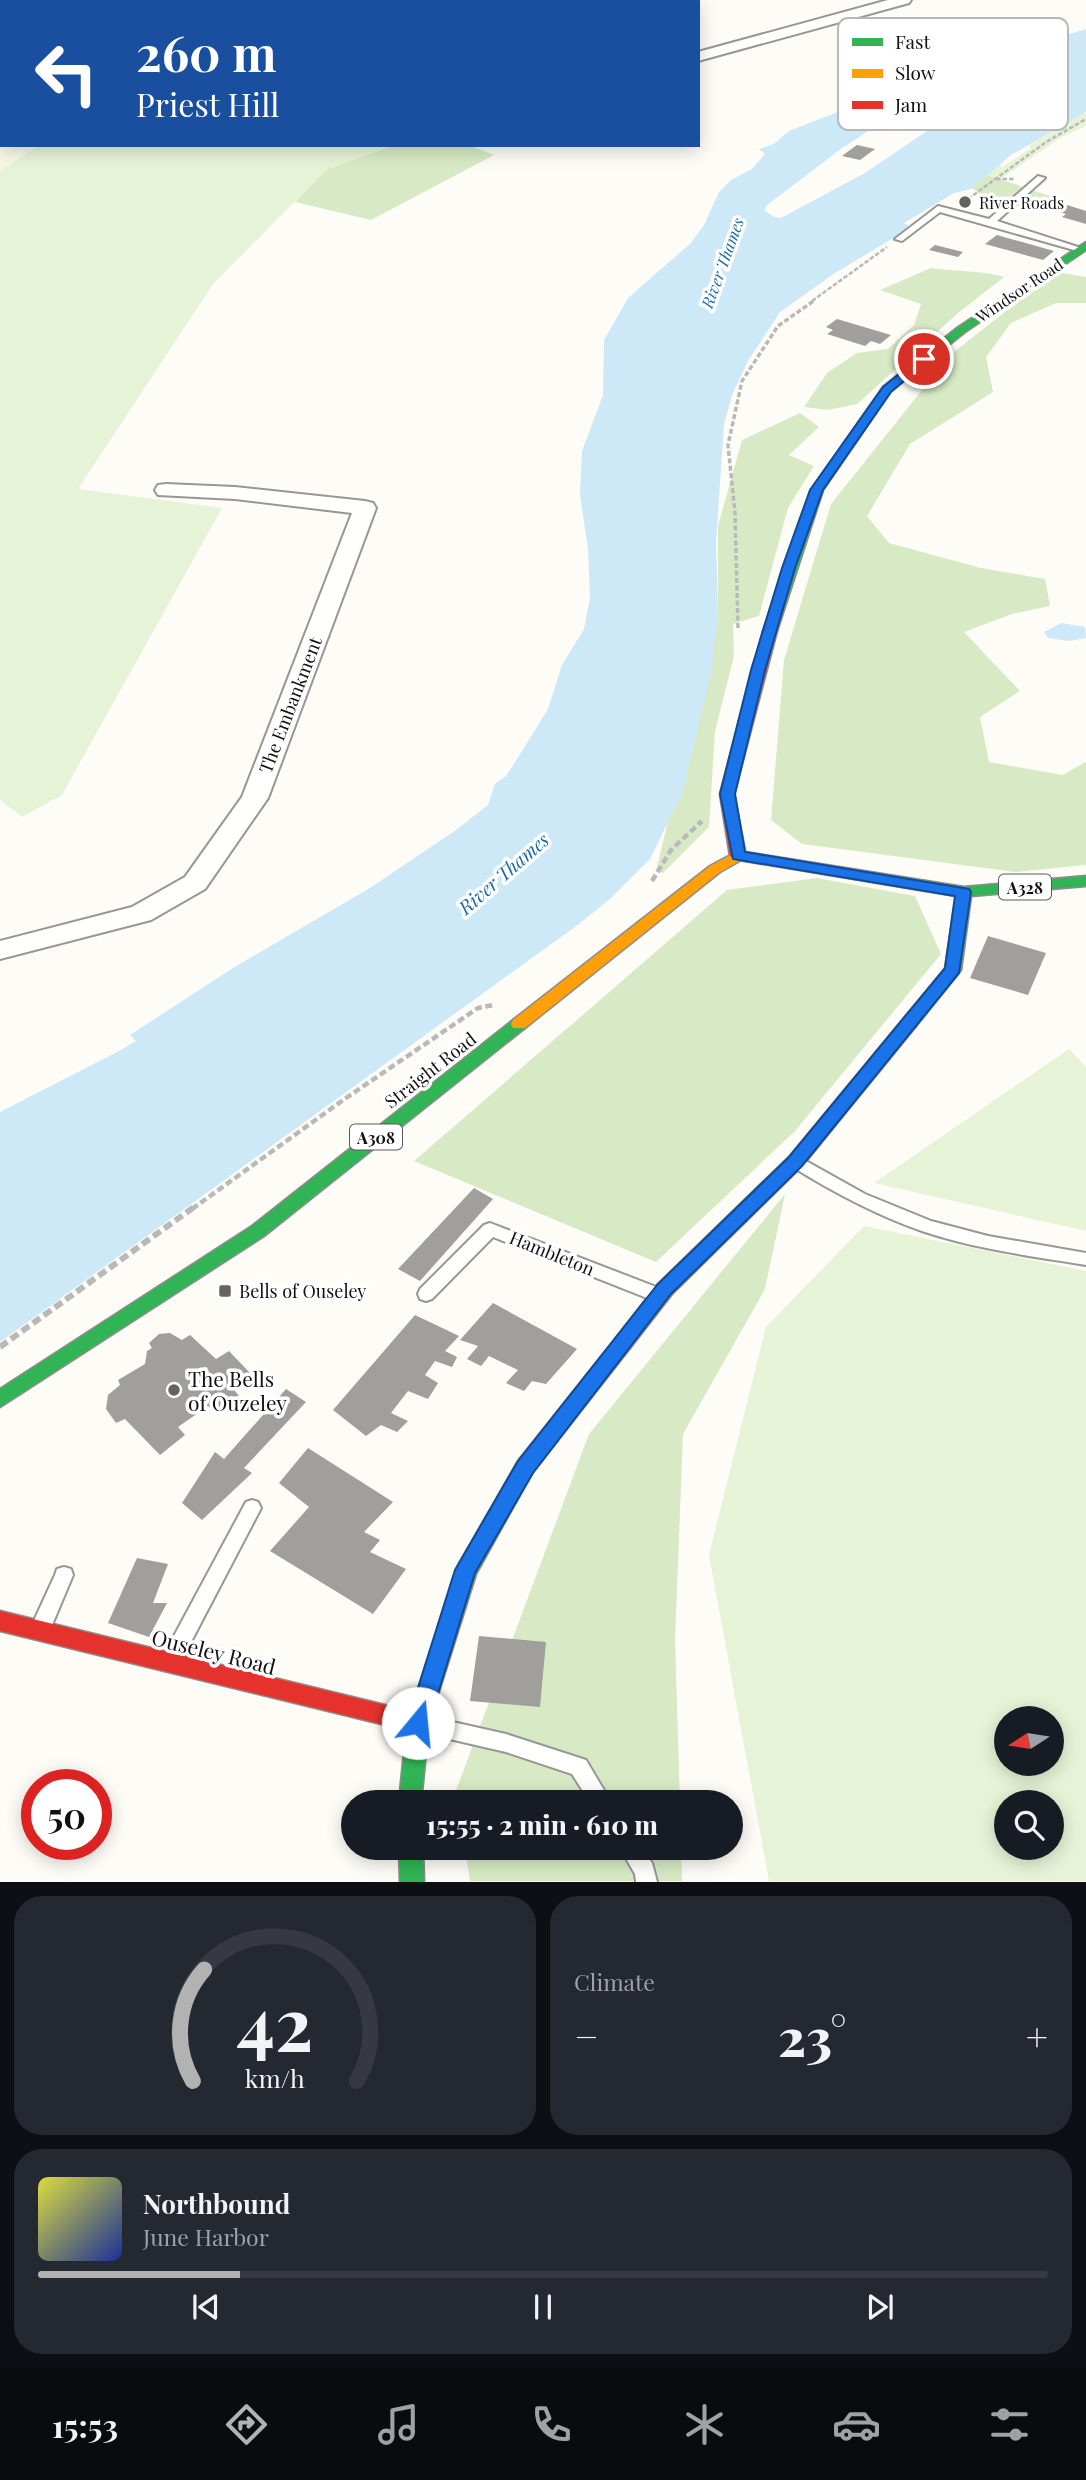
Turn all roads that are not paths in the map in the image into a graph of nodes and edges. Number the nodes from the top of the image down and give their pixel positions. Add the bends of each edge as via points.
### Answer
1 (904, 0) edge
2 (838, 18) edge
3 (839, 18) edge
4 (700, 56) edge
5 (1041, 178) dead end
6 (991, 222) junction
7 (899, 239) road end
8 (1082, 247) edge
9 (166, 490) dead end
10 (738, 856) junction
11 (1086, 881) edge
12 (964, 892) junction
13 (0, 950) edge
14 (796, 1161) junction
15 (1086, 1259) edge
16 (426, 1294) dead end
17 (659, 1296) junction
18 (0, 1399) edge
19 (252, 1508) dead end
20 (64, 1575) dead end
21 (0, 1621) edge
22 (39, 1630) junction
23 (170, 1662) junction
24 (418, 1723) junction
25 (411, 1790) edge
26 (593, 1790) edge
27 (411, 1860) edge
28 (639, 1860) edge
29 (412, 1881) edge
30 (647, 1881) edge

1 - 3 street
2 - 4 street
5 - 6 lane
6 - 7 lane via 938,209
6 - 8 lane
8 - 10 main road, Windsor Road via 961,330 887,389 817,490 758,670 727,794
9 - 13 street, The Embankment via 369,500 255,798 195,883 141,914
10 - 12 main road, A328
10 - 18 main road, Straight Road / A308 via 258,1231
11 - 12 main road, A328
12 - 14 main road via 953,970
14 - 15 lane via 836,1187 917,1223 973,1239
14 - 17 main road
16 - 17 lane, Hambleton via 490,1229
17 - 24 main road via 526,1467 466,1570
19 - 23 lane
20 - 22 lane
21 - 22 main road, Ouseley Road
22 - 23 main road, Ouseley Road
23 - 24 main road, Ouseley Road
24 - 25 main road
24 - 26 lane via 506,1743 579,1767
27 - 29 main road
28 - 30 lane

